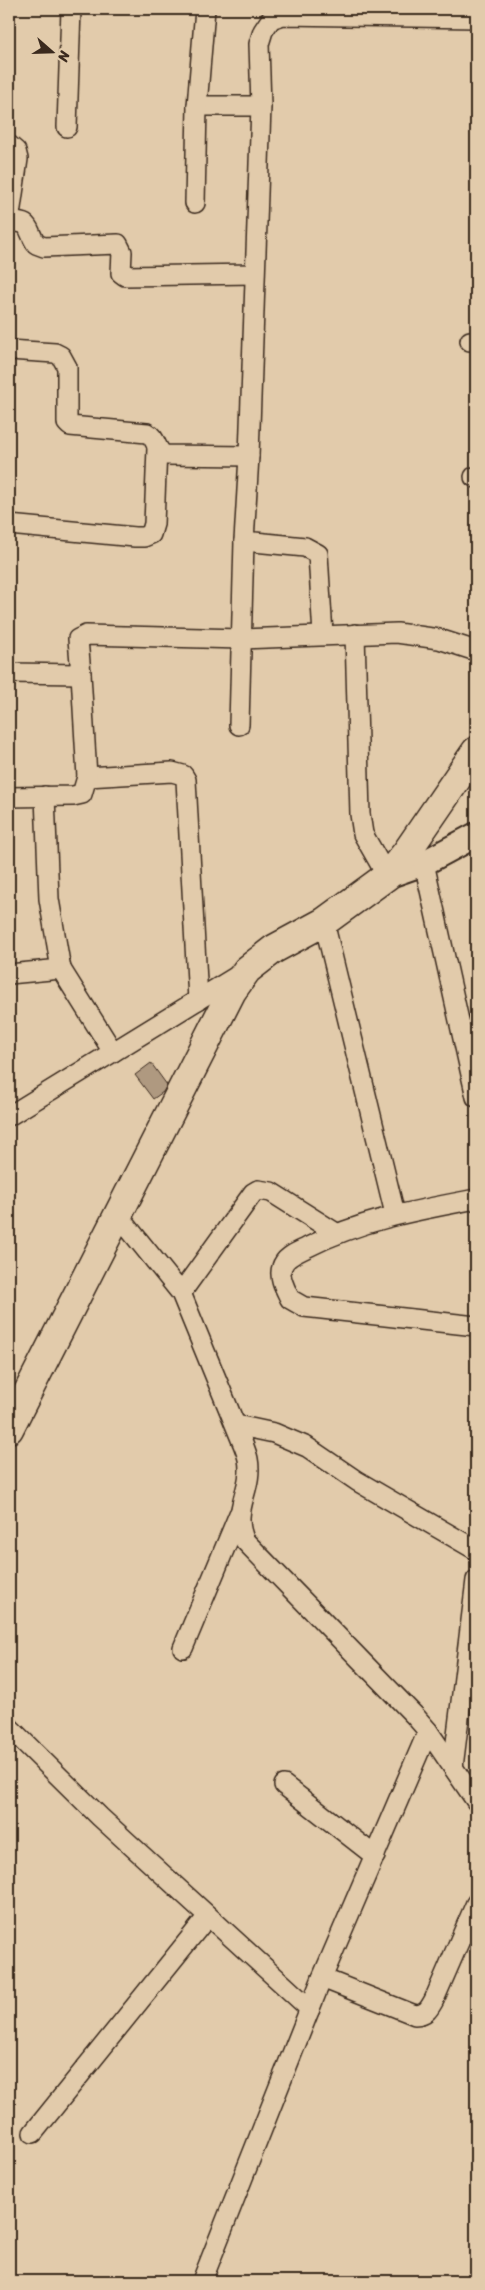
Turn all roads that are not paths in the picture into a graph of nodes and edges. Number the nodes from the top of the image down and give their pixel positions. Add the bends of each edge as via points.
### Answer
1 (71, 9) edge
2 (205, 9) edge
3 (476, 18) edge
4 (197, 106) junction
5 (260, 106) junction
6 (67, 127) dead end
7 (9, 145) edge
8 (195, 204) dead end
9 (9, 222) edge
10 (254, 274) junction
11 (9, 350) edge
12 (158, 448) junction
13 (249, 456) junction
14 (9, 525) edge
15 (244, 541) junction
16 (355, 634) junction
17 (323, 635) junction
18 (240, 639) junction
19 (476, 651) edge
20 (9, 674) edge
21 (81, 674) junction
22 (239, 725) dead end
23 (476, 751) edge
24 (87, 777) junction
25 (45, 796) junction
26 (9, 797) edge
27 (476, 835) edge
28 (424, 863) junction
29 (387, 876) junction
30 (324, 922) junction
31 (61, 969) junction
32 (247, 970) junction
33 (9, 974) edge
34 (198, 1000) junction
35 (113, 1052) junction
36 (476, 1097) edge
37 (9, 1116) edge
38 (476, 1199) edge
39 (394, 1214) junction
40 (118, 1215) junction
41 (336, 1233) junction
42 (181, 1293) junction
43 (476, 1326) edge
44 (236, 1424) junction
45 (9, 1429) edge
46 (239, 1513) junction
47 (476, 1550) edge
48 (476, 1580) edge
49 (183, 1648) dead end
50 (9, 1727) edge
51 (428, 1731) junction
52 (453, 1767) junction
53 (284, 1785) dead end
54 (476, 1801) edge
55 (375, 1856) junction
56 (476, 1903) edge
57 (208, 1916) junction
58 (322, 1978) junction
59 (310, 2009) junction
60 (33, 2134) dead end
61 (202, 2281) edge

1 - 6 street
2 - 4 street
3 - 5 street via 283,15 271,19 259,44
4 - 5 street
4 - 8 street
5 - 10 street
7 - 9 street via 16,151 18,159
9 - 10 street via 22,221 36,244 44,247 118,244 124,276
10 - 13 street
11 - 12 street via 61,356 67,367 66,416 70,426 147,433 156,440
12 - 13 street via 170,456
12 - 14 street via 154,524 150,534 135,537
13 - 15 street
15 - 17 street via 306,547 318,554
15 - 18 street
16 - 17 street
16 - 19 street via 416,634
16 - 29 street via 360,814 363,834
17 - 18 street
18 - 21 street via 86,635 78,639 77,645
18 - 22 street
20 - 21 street
21 - 24 street
23 - 29 highway
24 - 25 street via 82,794
24 - 34 street via 172,772 183,775 186,780
25 - 26 street
25 - 31 street via 49,899
27 - 28 main road
28 - 29 main road
28 - 36 street
29 - 30 highway
30 - 32 highway via 274,949
30 - 39 street
31 - 33 street
31 - 35 street
32 - 34 street
32 - 40 highway via 222,1009
34 - 35 street
35 - 37 street
38 - 39 street
39 - 41 street
40 - 42 street
40 - 45 highway
41 - 42 street via 271,1192 258,1190
41 - 43 street via 289,1256 284,1262 281,1276 290,1299 296,1304
42 - 44 street
44 - 46 street via 249,1460 246,1490
44 - 47 street via 274,1433 307,1447 357,1481
46 - 49 street
46 - 51 street via 245,1541
48 - 52 street
50 - 57 street via 100,1817
51 - 52 street
51 - 55 street
52 - 54 street
53 - 55 street
55 - 58 street
56 - 58 street via 434,2000 427,2012 421,2015
57 - 59 street
57 - 60 street
58 - 59 street
59 - 61 street

